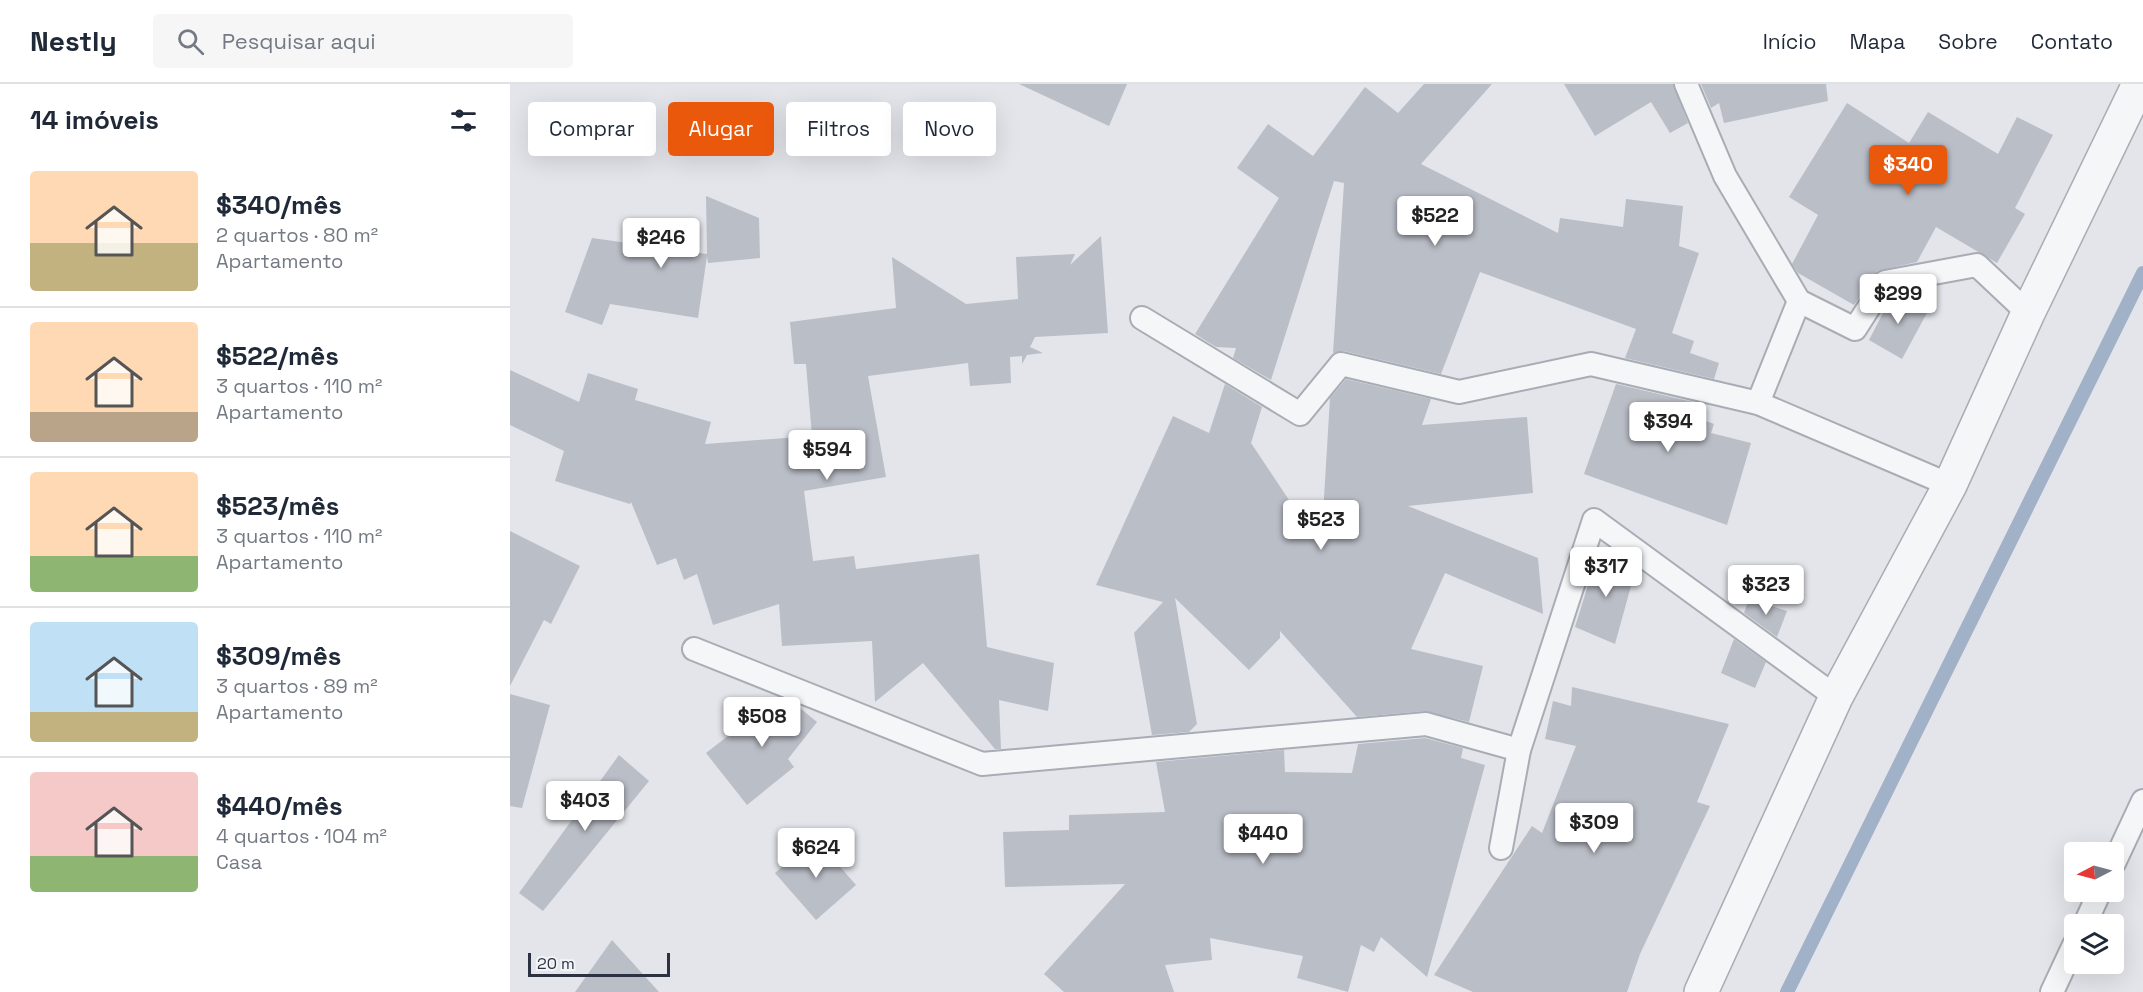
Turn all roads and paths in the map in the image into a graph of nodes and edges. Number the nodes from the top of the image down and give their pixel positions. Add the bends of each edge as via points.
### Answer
1 (1686, 84) edge
2 (2139, 84) edge
3 (1799, 301) junction
4 (2028, 313) junction
5 (1142, 318) dead end
6 (1758, 403) junction
7 (1950, 485) junction
8 (694, 649) dead end
9 (1836, 697) junction
10 (1519, 750) junction
11 (2143, 801) edge
12 (2124, 842) edge
13 (1502, 848) dead end
14 (2064, 966) edge
15 (1701, 992) edge
16 (2052, 992) edge

1 - 3 lane via 1725,176
2 - 4 street
3 - 4 lane via 1855,329 1885,282 1977,265
3 - 6 lane
4 - 7 street
5 - 6 lane via 1300,414 1341,364 1459,392 1591,364
6 - 7 lane
7 - 9 street
8 - 10 lane via 982,764 1426,724
9 - 10 lane via 1594,520
9 - 15 street
10 - 13 lane
11 - 12 lane
14 - 16 lane

